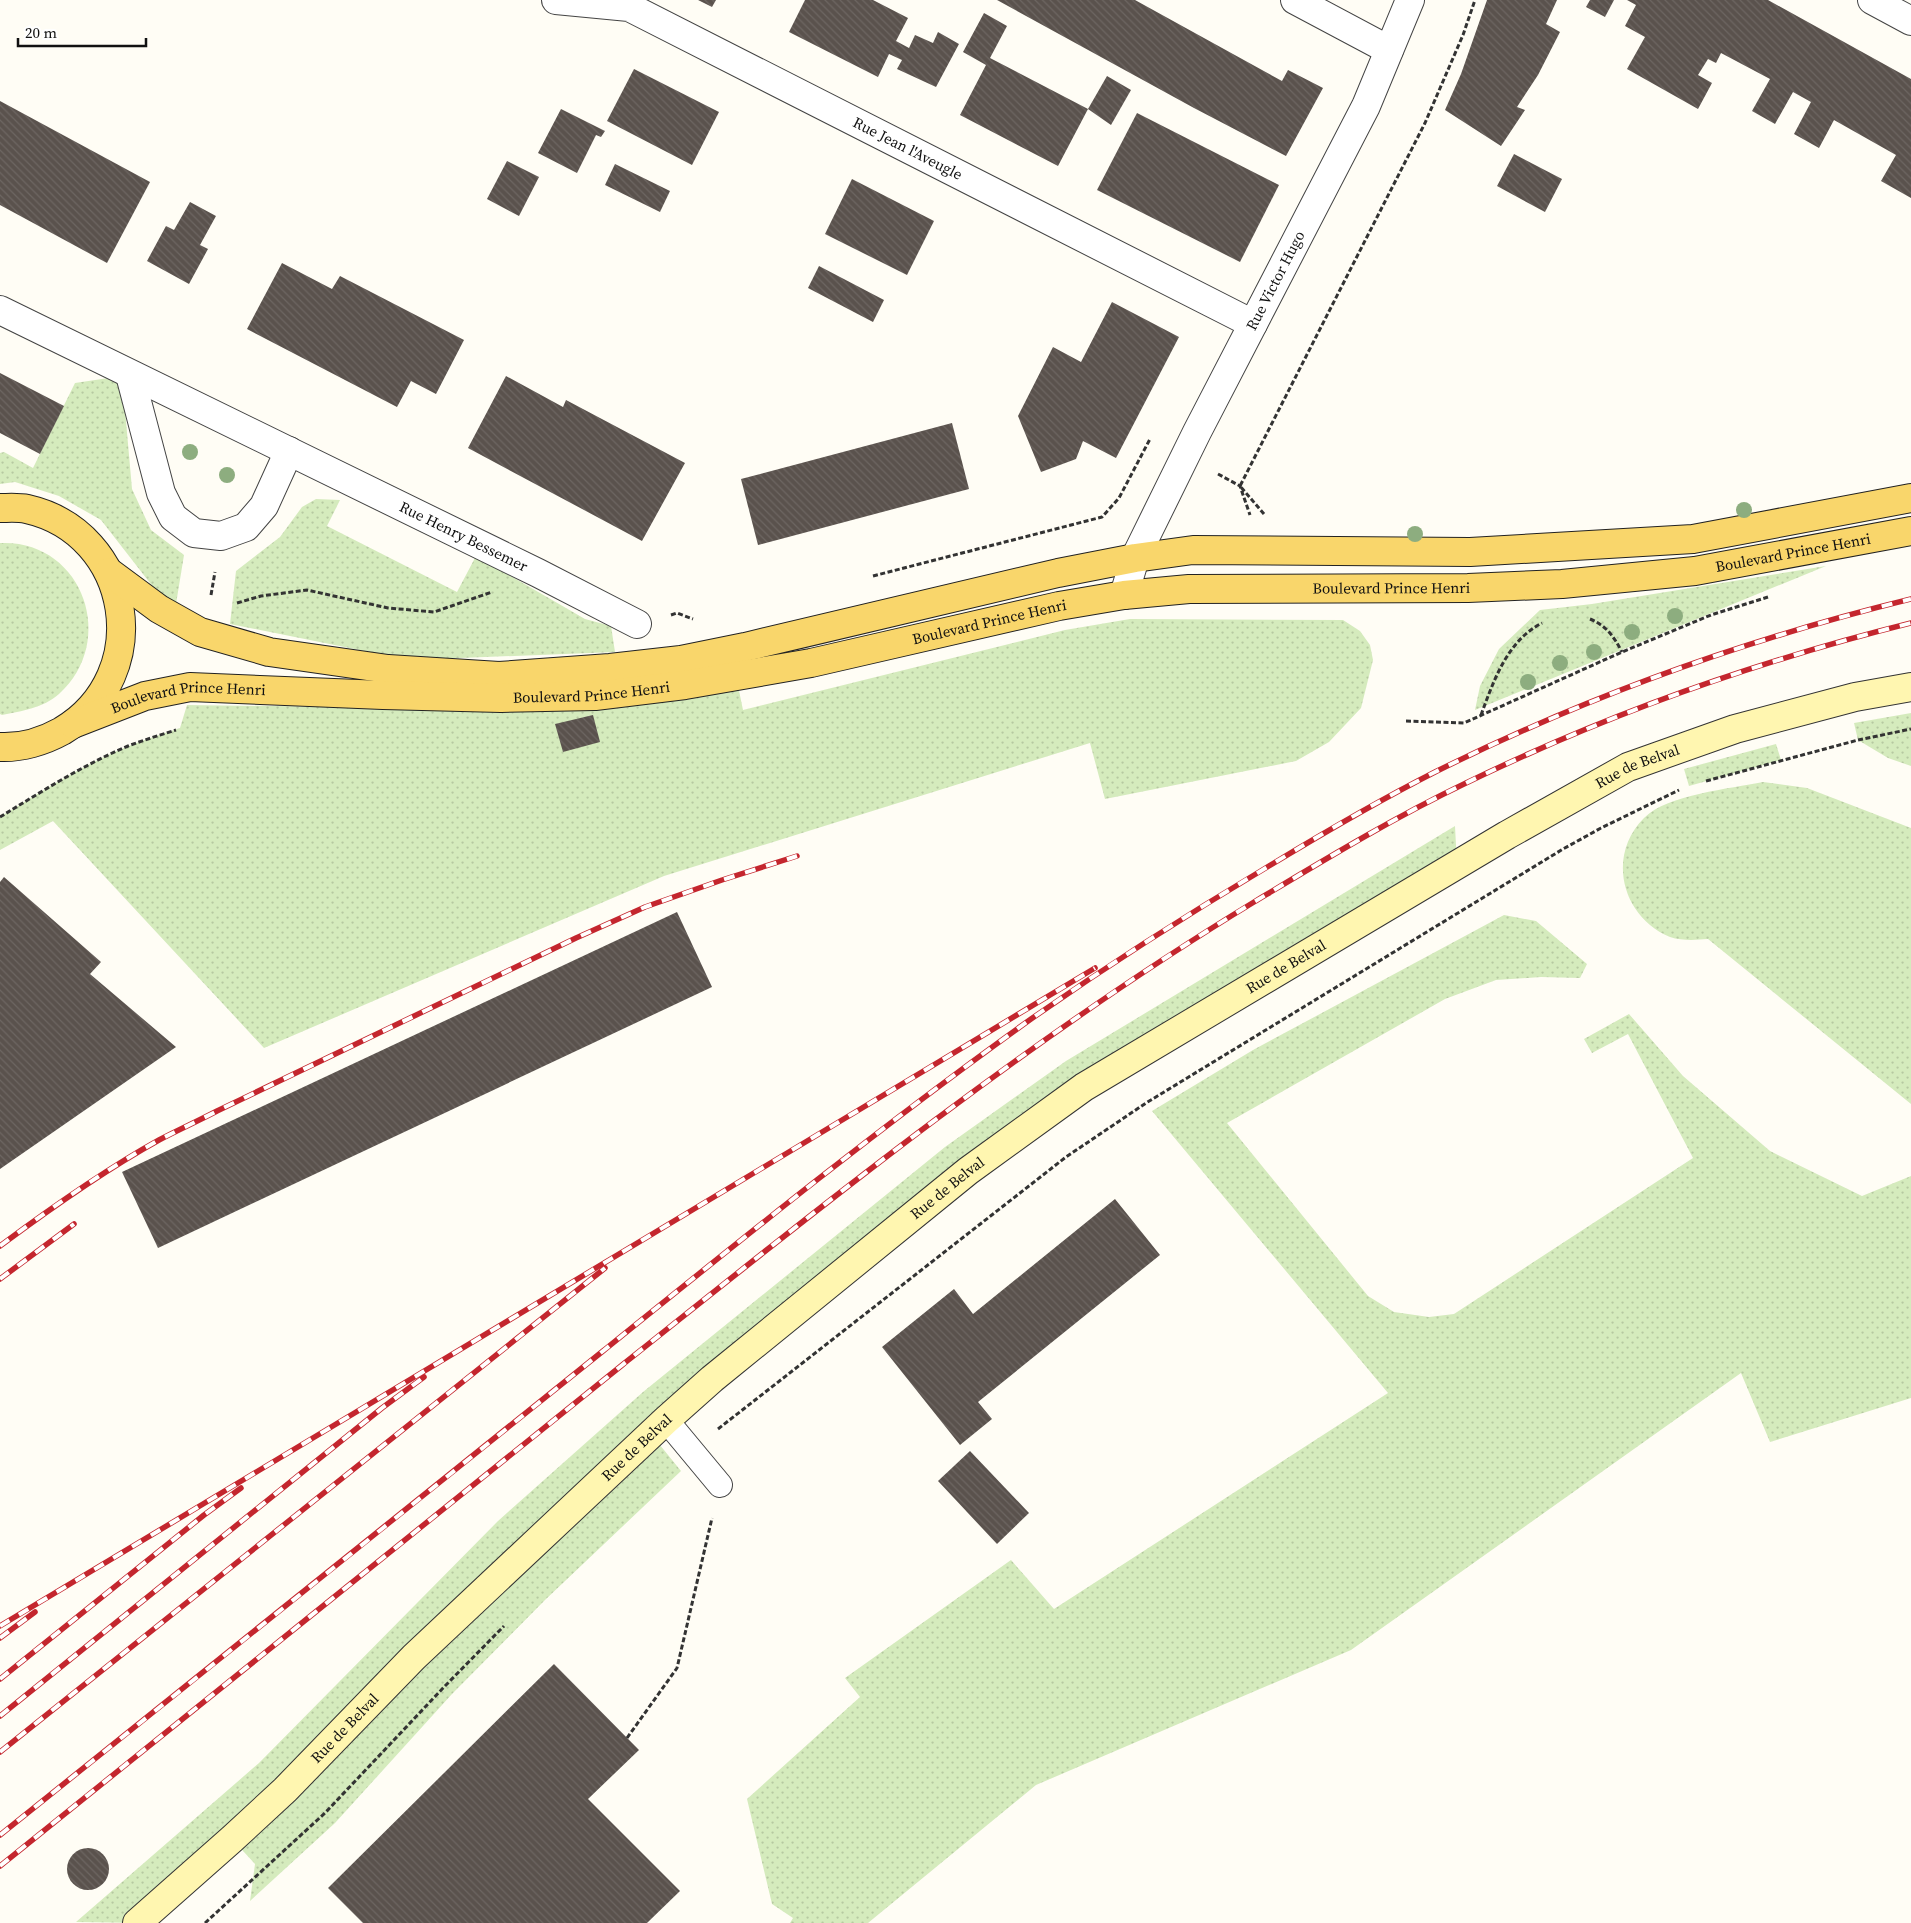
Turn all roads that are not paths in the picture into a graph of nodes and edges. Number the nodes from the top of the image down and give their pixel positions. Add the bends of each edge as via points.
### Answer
1 (556, 0) edge
2 (1296, 0) edge
3 (1410, 0) edge
4 (1872, 0) edge
5 (1911, 21) edge
6 (1389, 50) junction
7 (0, 310) edge
8 (1253, 324) junction
9 (130, 374) junction
10 (290, 451) junction
11 (1911, 498) edge
12 (0, 508) edge
13 (1911, 532) edge
14 (1135, 558) junction
15 (109, 572) junction
16 (1124, 595) junction
17 (637, 624) road end
18 (1911, 687) edge
19 (73, 724) junction
20 (1, 748) edge
21 (666, 1420) junction
22 (720, 1485) road end
23 (137, 1923) edge

1 - 8 street, Rue Jean l'Aveugle via 629,6
2 - 6 street
3 - 6 street, Rue Victor Hugo
4 - 5 street
6 - 8 street, Rue Victor Hugo via 1366,106
7 - 9 street, Rue Henry Bessemer
8 - 14 street, Rue Victor Hugo
9 - 10 street, Rue Henry Bessemer
9 - 10 street via 161,493 173,517 194,533 221,536 246,527 264,506
10 - 17 street, Rue Henry Bessemer
11 - 14 main road, Boulevard Prince Henri via 1693,539 1470,552 1193,550
12 - 15 main road via 26,509 60,522 88,543
13 - 16 main road, Boulevard Prince Henri via 1695,571 1562,584 1468,588 1189,589
14 - 15 main road, Boulevard Prince Henri via 681,660 499,676 388,669 270,652 200,632 159,609
14 - 16 street, Rue Victor Hugo
15 - 19 main road via 120,605 122,638 114,671 97,700
16 - 19 main road, Boulevard Prince Henri via 1059,606 811,663 685,685 595,696 492,698 190,687 145,696
18 - 21 main road, Rue de Belval via 1855,696 1735,729 1628,766 1514,830 1084,1087 968,1171
19 - 20 main road via 28,744
21 - 22 lane
21 - 23 main road, Rue de Belval via 414,1657 285,1790

